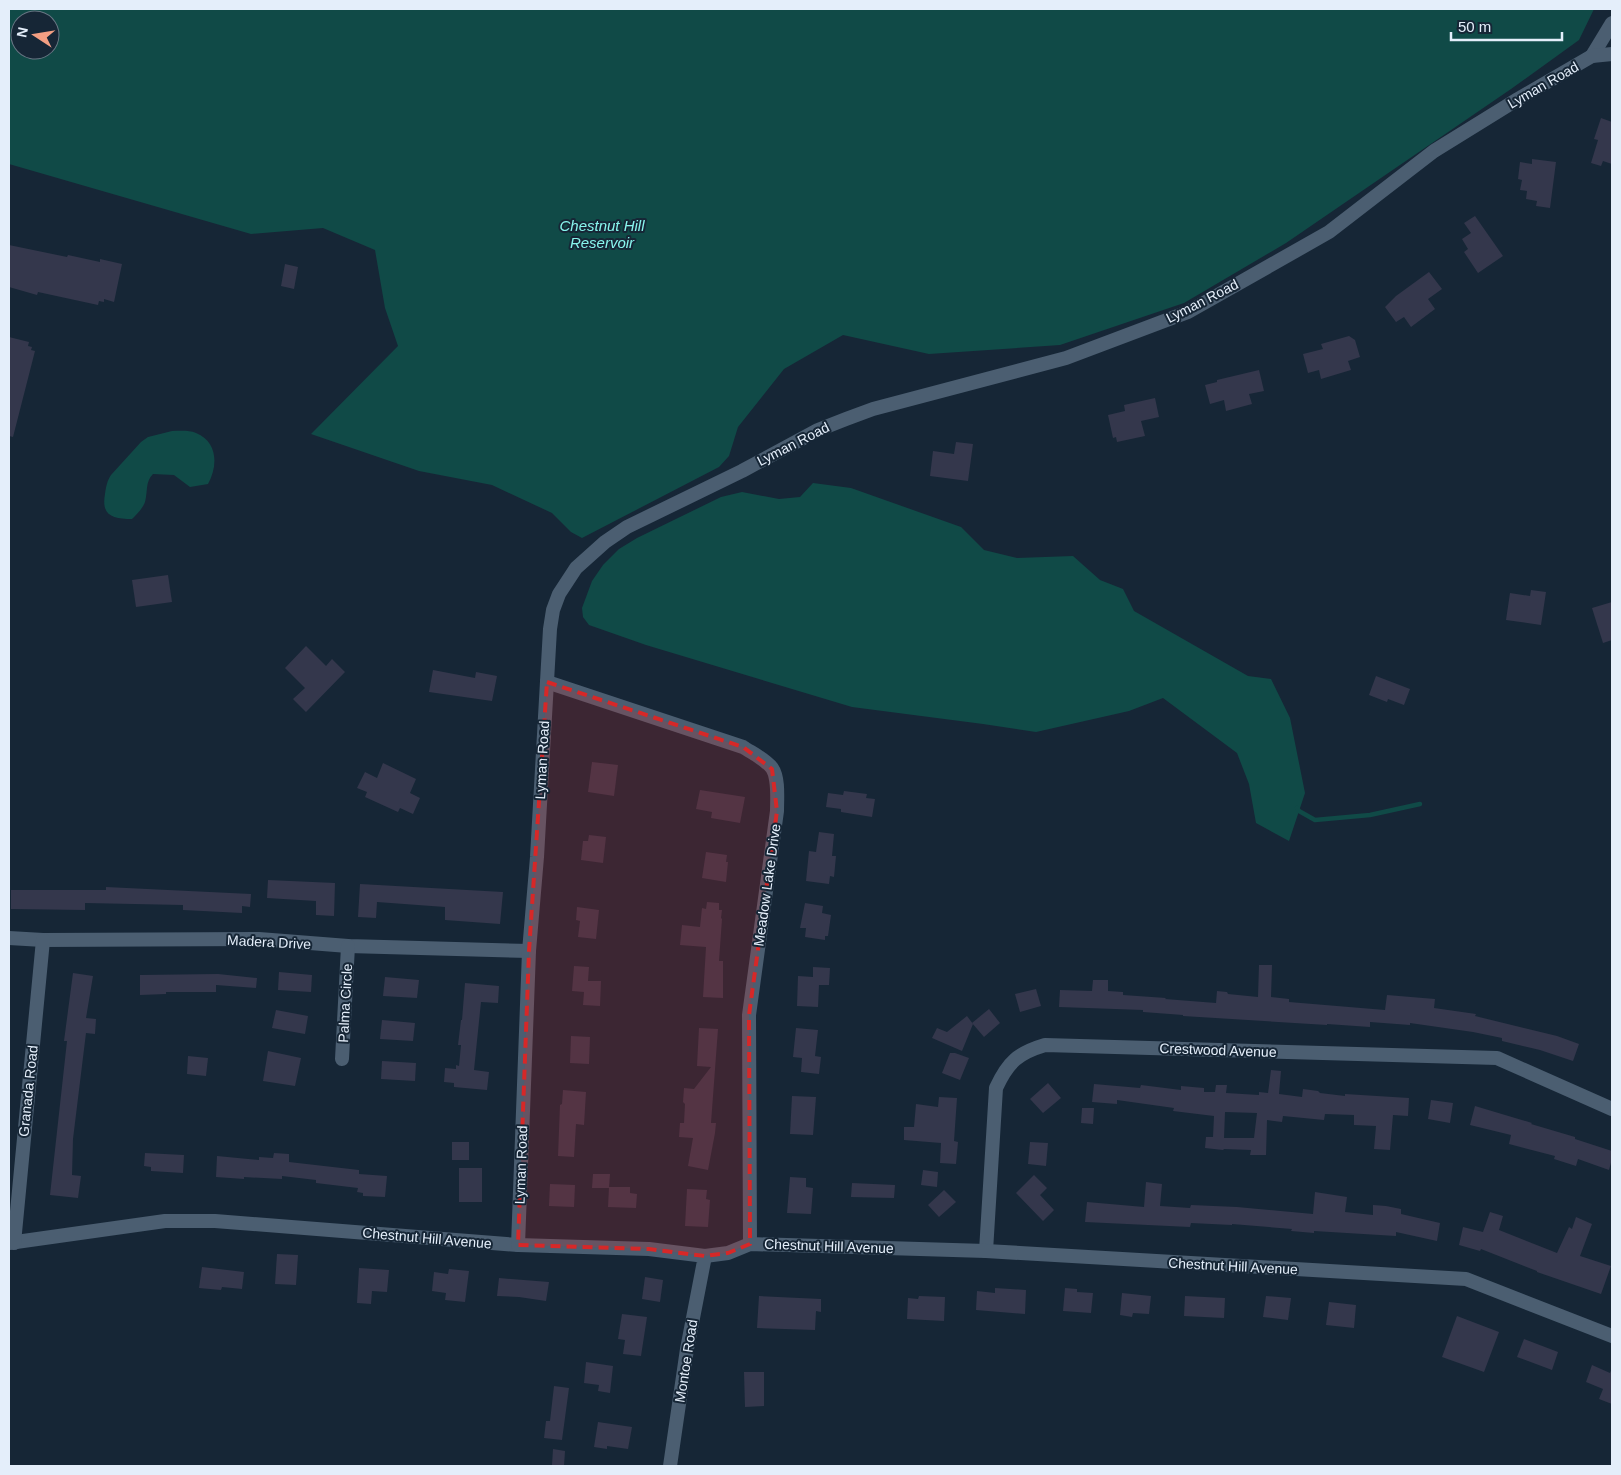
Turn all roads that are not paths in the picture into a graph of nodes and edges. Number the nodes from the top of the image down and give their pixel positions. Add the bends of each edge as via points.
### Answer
1 (1612, 23) edge
2 (1612, 54) edge
3 (1592, 56) junction
4 (547, 682) junction
5 (9, 938) edge
6 (43, 940) junction
7 (348, 946) junction
8 (528, 951) junction
9 (342, 1059) dead end
10 (1612, 1109) edge
11 (11, 1243) edge
12 (750, 1244) junction
13 (518, 1245) junction
14 (986, 1251) junction
15 (704, 1256) junction
16 (1612, 1336) edge
17 (670, 1466) edge

1 - 3 street, Lyman Road
2 - 3 street
3 - 4 street, Lyman Road via 1434,151 1329,232 1188,312 1066,358 872,409 846,419 818,430 627,528 590,553 559,594 550,629
4 - 8 street, Lyman Road
4 - 12 street, Meadow Lake Drive via 743,747 772,768 777,786 777,811 749,1015
5 - 6 street, Madera Drive
6 - 7 street, Madera Drive via 259,940
6 - 11 street, Granada Road
7 - 8 street, Madera Drive
7 - 9 street, Palma Circle
8 - 13 street, Lyman Road
10 - 14 street, Crestwood Avenue via 1497,1058 1045,1045 1028,1050 1013,1060 996,1088
11 - 13 street, Chestnut Hill Avenue via 165,1220 215,1221
12 - 14 street, Chestnut Hill Avenue
12 - 15 street, Chestnut Hill Avenue via 728,1253
13 - 15 street, Chestnut Hill Avenue via 649,1249
14 - 16 street, Chestnut Hill Avenue via 1466,1279
15 - 17 street, Montoe Road

